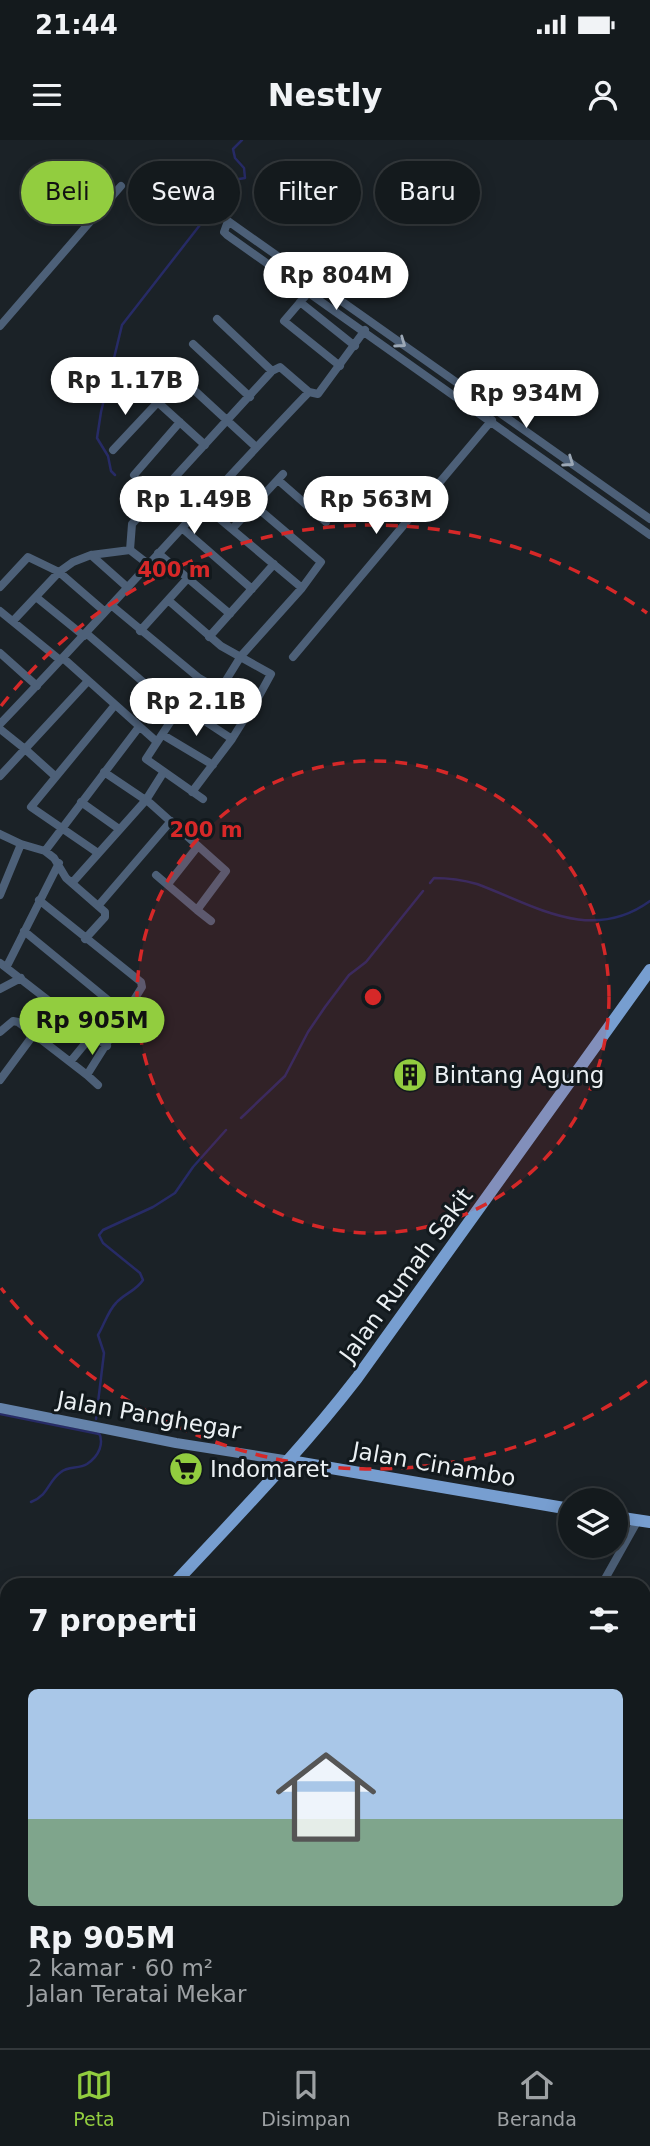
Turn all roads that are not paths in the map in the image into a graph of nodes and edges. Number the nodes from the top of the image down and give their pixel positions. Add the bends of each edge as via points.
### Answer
1 (121, 186) dead end
2 (308, 293) junction
3 (300, 302) junction
4 (217, 319) dead end
5 (368, 320) junction
6 (0, 326) edge
7 (365, 333) junction
8 (193, 344) dead end
9 (355, 345) junction
10 (168, 366) dead end
11 (340, 366) junction
12 (272, 371) junction
13 (142, 387) dead end
14 (309, 392) junction
15 (250, 397) junction
16 (158, 402) junction
17 (499, 412) junction
18 (180, 422) junction
19 (227, 422) junction
20 (491, 422) junction
21 (205, 445) junction
22 (256, 447) junction
23 (113, 450) dead end
24 (134, 475) dead end
25 (202, 505) junction
26 (254, 505) junction
27 (650, 519) edge
28 (326, 522) dead end
29 (182, 528) junction
30 (232, 529) junction
31 (650, 535) edge
32 (130, 550) junction
33 (158, 553) junction
34 (91, 555) junction
35 (148, 564) junction
36 (274, 564) junction
37 (59, 572) junction
38 (187, 579) junction
39 (0, 587) edge
40 (127, 587) junction
41 (302, 588) junction
42 (252, 589) junction
43 (36, 597) junction
44 (168, 600) junction
45 (107, 608) junction
46 (0, 611) edge
47 (230, 614) junction
48 (13, 621) junction
49 (141, 631) junction
50 (85, 634) junction
51 (209, 637) junction
52 (0, 653) edge
53 (241, 656) junction
54 (293, 657) dead end
55 (62, 659) junction
56 (7, 661) junction
57 (0, 668) edge
58 (199, 678) junction
59 (88, 681) junction
60 (37, 686) junction
61 (220, 690) junction
62 (115, 705) junction
63 (180, 709) junction
64 (251, 709) junction
65 (0, 726) edge
66 (139, 727) junction
67 (160, 738) junction
68 (232, 739) junction
69 (25, 749) junction
70 (213, 765) junction
71 (104, 772) junction
72 (163, 773) junction
73 (0, 776) edge
74 (55, 776) junction
75 (192, 792) junction
76 (203, 799) dead end
77 (146, 800) junction
78 (81, 802) junction
79 (171, 821) junction
80 (61, 827) junction
81 (119, 829) junction
82 (0, 834) edge
83 (21, 844) junction
84 (198, 846) junction
85 (45, 851) junction
86 (98, 853) junction
87 (59, 863) junction
88 (156, 875) dead end
89 (3, 879) edge
90 (72, 883) junction
91 (168, 884) junction
92 (0, 895) edge
93 (39, 901) junction
94 (98, 906) junction
95 (197, 910) junction
96 (211, 921) dead end
97 (24, 931) junction
98 (85, 939) junction
99 (4, 964) edge
100 (650, 970) edge
101 (21, 978) junction
102 (0, 989) edge
103 (125, 1014) junction
104 (0, 1032) edge
105 (34, 1034) junction
106 (93, 1034) junction
107 (107, 1045) junction
108 (70, 1062) junction
109 (87, 1075) junction
110 (0, 1080) edge
111 (98, 1085) dead end
112 (0, 1408) edge
113 (290, 1461) junction
114 (558, 1507) edge
115 (644, 1521) edge
116 (180, 1578) edge
117 (606, 1578) edge

1 - 6 street
2 - 3 street
2 - 5 street via 227,235 228,220
2 - 7 street
3 - 9 street
3 - 11 street via 284,321
4 - 12 street
5 - 7 street
5 -> 17 street
7 - 9 street
7 - 20 street
8 - 15 street
9 - 11 street
10 - 19 street
11 - 14 street via 318,394
12 - 14 street via 280,367
12 - 15 street
13 - 16 street
14 - 22 street
15 - 19 street
16 - 18 street
16 - 23 street
17 - 20 street
17 -> 27 street
18 - 21 street
18 - 24 street
19 - 21 street
19 - 22 street
20 - 31 street
20 - 54 street
21 - 32 street via 132,524
22 - 25 street
25 - 29 street
25 - 30 street
26 - 28 street via 281,477
26 - 30 street
26 - 41 street via 321,562
29 - 33 street
29 - 42 street
30 - 36 street
32 - 34 street
32 - 35 street
33 - 35 street
33 - 38 street
34 - 37 street
34 - 40 street
35 - 40 street
36 - 41 street
36 - 42 street
37 - 39 street via 28,557
37 - 43 street
37 - 45 street
38 - 44 street
38 - 47 street
40 - 45 street
41 - 53 street
42 - 47 street
43 - 48 street
43 - 50 street
44 - 49 street
44 - 51 street
45 - 49 street
45 - 50 street
46 - 48 street
47 - 51 street
48 - 55 street
49 - 58 street
50 - 55 street
50 - 63 street
51 - 53 street
52 - 56 street
53 - 61 street
53 - 64 street via 272,676
55 - 59 street
55 - 60 street
56 - 57 street
56 - 60 street
58 - 61 street
58 - 63 street
59 - 62 street
59 - 69 street
60 - 65 street
61 - 64 street
62 - 66 street
62 - 74 street
63 - 67 street
63 - 68 street
64 - 68 street
65 - 69 street
66 - 67 street
66 - 71 street
67 - 70 street
67 - 72 street via 146,760
68 - 70 street
69 - 73 street
69 - 74 street
70 - 75 street
71 - 77 street
71 - 78 street
72 - 75 street
72 - 77 street
74 - 80 street via 30,807
75 - 76 street
77 - 79 street
77 - 81 street
78 - 80 street
78 - 81 street
79 - 84 street
79 - 94 street
80 - 85 street
80 - 86 street
81 - 86 street
82 - 83 street
83 - 85 street
83 - 89 street
84 - 91 street
84 - 95 street via 226,871
85 - 87 street
86 - 90 street
87 - 90 street
87 - 93 street
88 - 91 street
89 - 92 street
90 - 94 street
91 - 95 street
93 - 97 street
93 - 98 street
94 - 98 street via 106,915
95 - 96 street
97 - 99 street
97 - 103 street
98 - 103 street via 141,982
99 - 101 street
100 - 113 main road, Jalan Rumah Sakit via 371,1361
101 - 102 street
101 - 106 street
103 - 107 street
104 - 105 street via 13,1021
105 - 108 street
105 - 110 street
106 - 107 street
106 - 108 street
107 - 109 street
108 - 109 street
109 - 111 street
112 - 113 street, Jalan Panghegar
113 - 114 main road, Jalan Cinambo
113 - 116 main road, Jalan Rumah Sakit
115 - 117 street

